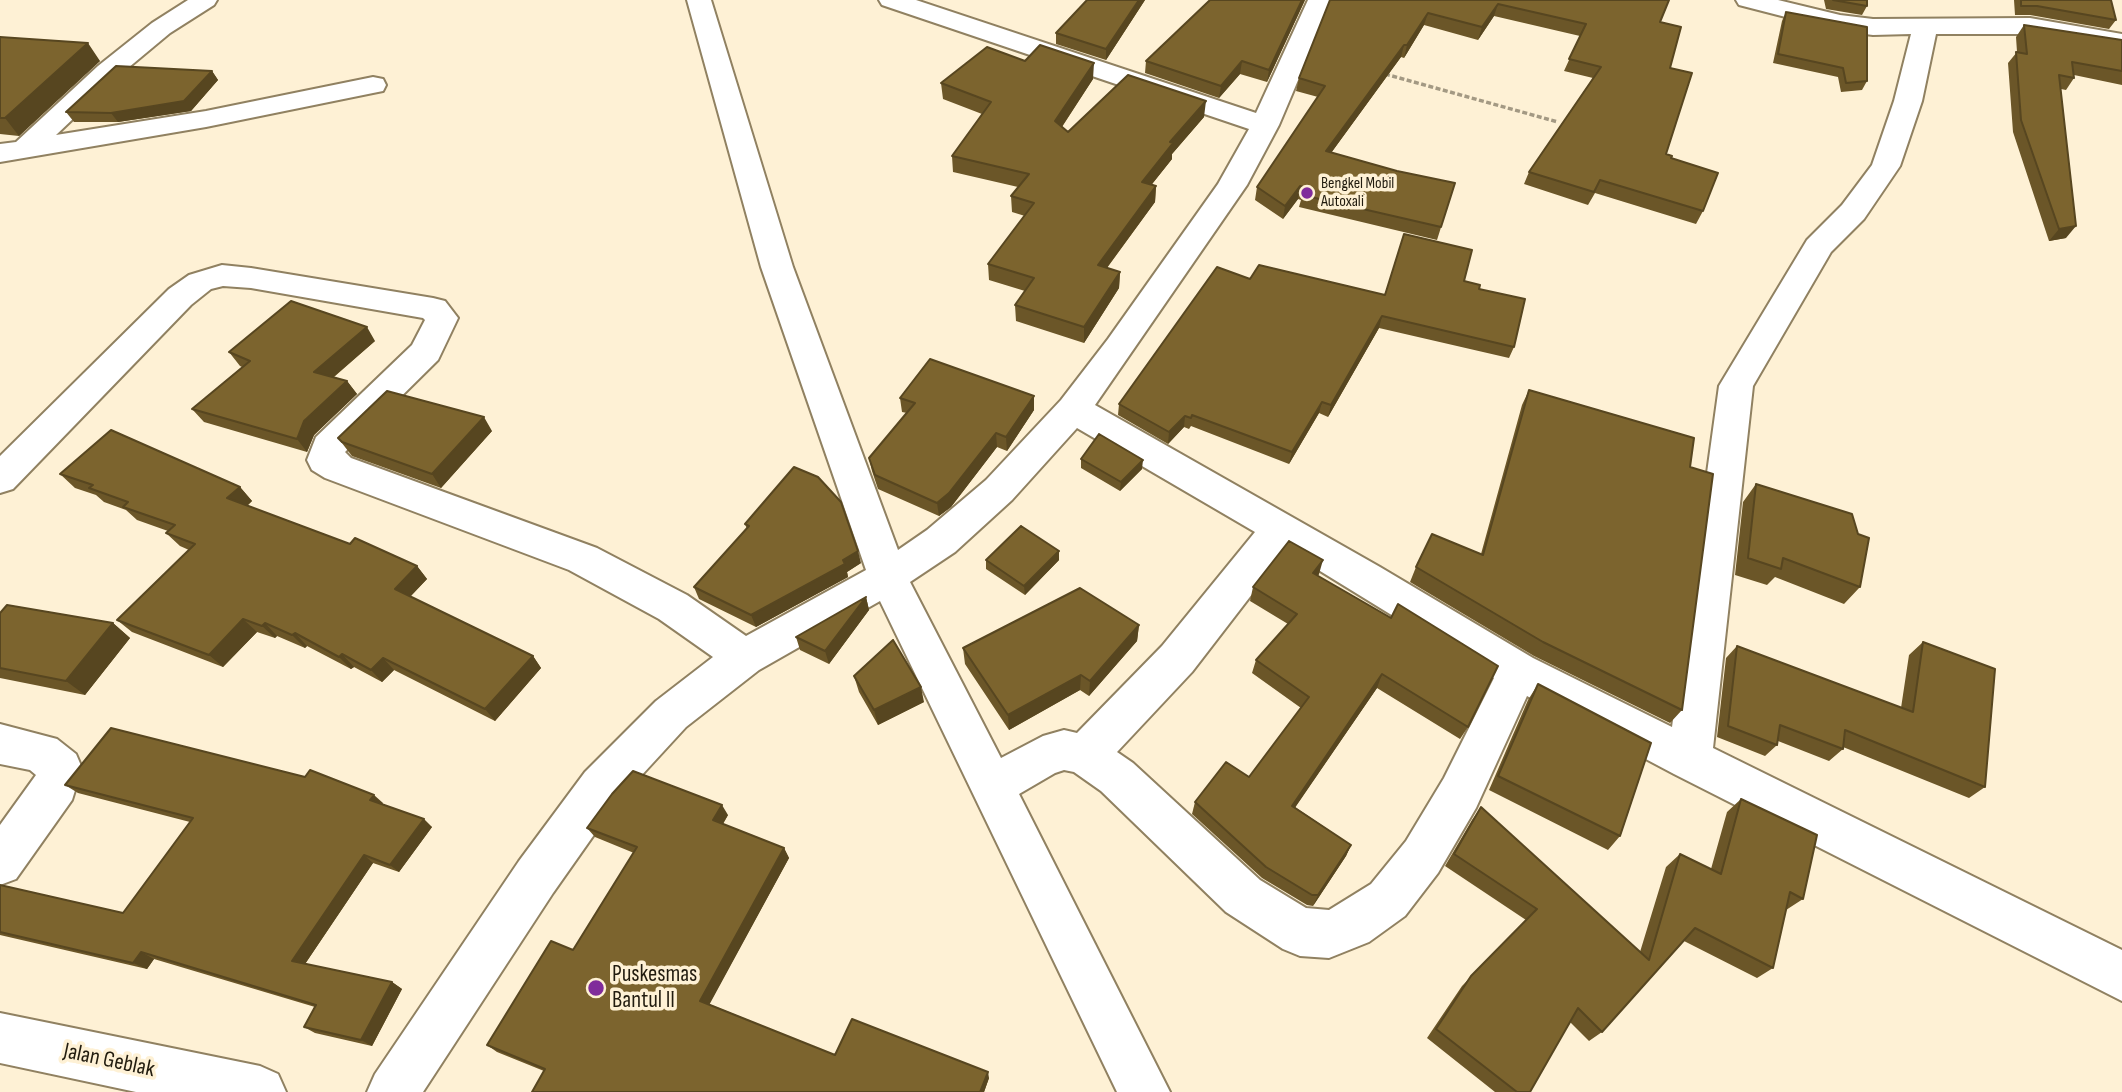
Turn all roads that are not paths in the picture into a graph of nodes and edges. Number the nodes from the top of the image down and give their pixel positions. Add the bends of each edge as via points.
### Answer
1 (205, 0) edge
2 (698, 0) edge
3 (891, 0) edge
4 (1748, 0) edge
5 (1320, 3) edge
6 (1795, 6) edge
7 (1925, 28) junction
8 (2122, 42) edge
9 (373, 85) dead end
10 (1265, 125) junction
11 (13, 151) edge
12 (1073, 409) junction
13 (0, 479) edge
14 (1281, 528) junction
15 (888, 577) junction
16 (744, 657) junction
17 (1518, 671) junction
18 (0, 744) edge
19 (1085, 755) junction
20 (1690, 760) junction
21 (997, 797) junction
22 (0, 863) edge
23 (2122, 976) edge
24 (0, 1038) edge
25 (260, 1092) edge
26 (393, 1092) edge
27 (1144, 1092) edge

1 - 11 street via 161,28
2 - 15 street via 777,267
3 - 10 street
4 - 6 street
5 - 10 street
6 - 7 street via 1873,27
7 - 8 street via 2031,26
7 - 20 street via 1886,166 1853,212 1818,247 1736,386
9 - 11 street
10 - 12 street via 1232,185
12 - 14 street
12 - 15 street via 972,515
13 - 16 street via 200,282 222,275 251,278 433,309 442,317 426,352 341,433 325,460 583,559 673,607
14 - 17 street
14 - 19 street via 1177,659
15 - 16 street
15 - 21 street
16 - 26 street via 671,714 601,787
17 - 19 street via 1460,793 1422,856 1388,900 1352,925 1329,934 1300,932 1244,896 1117,777
17 - 20 street
18 - 22 street via 42,753 60,768 56,785
19 - 21 street via 1064,750 1043,756
20 - 23 street
21 - 27 street
24 - 25 street, Jalan Geblak

